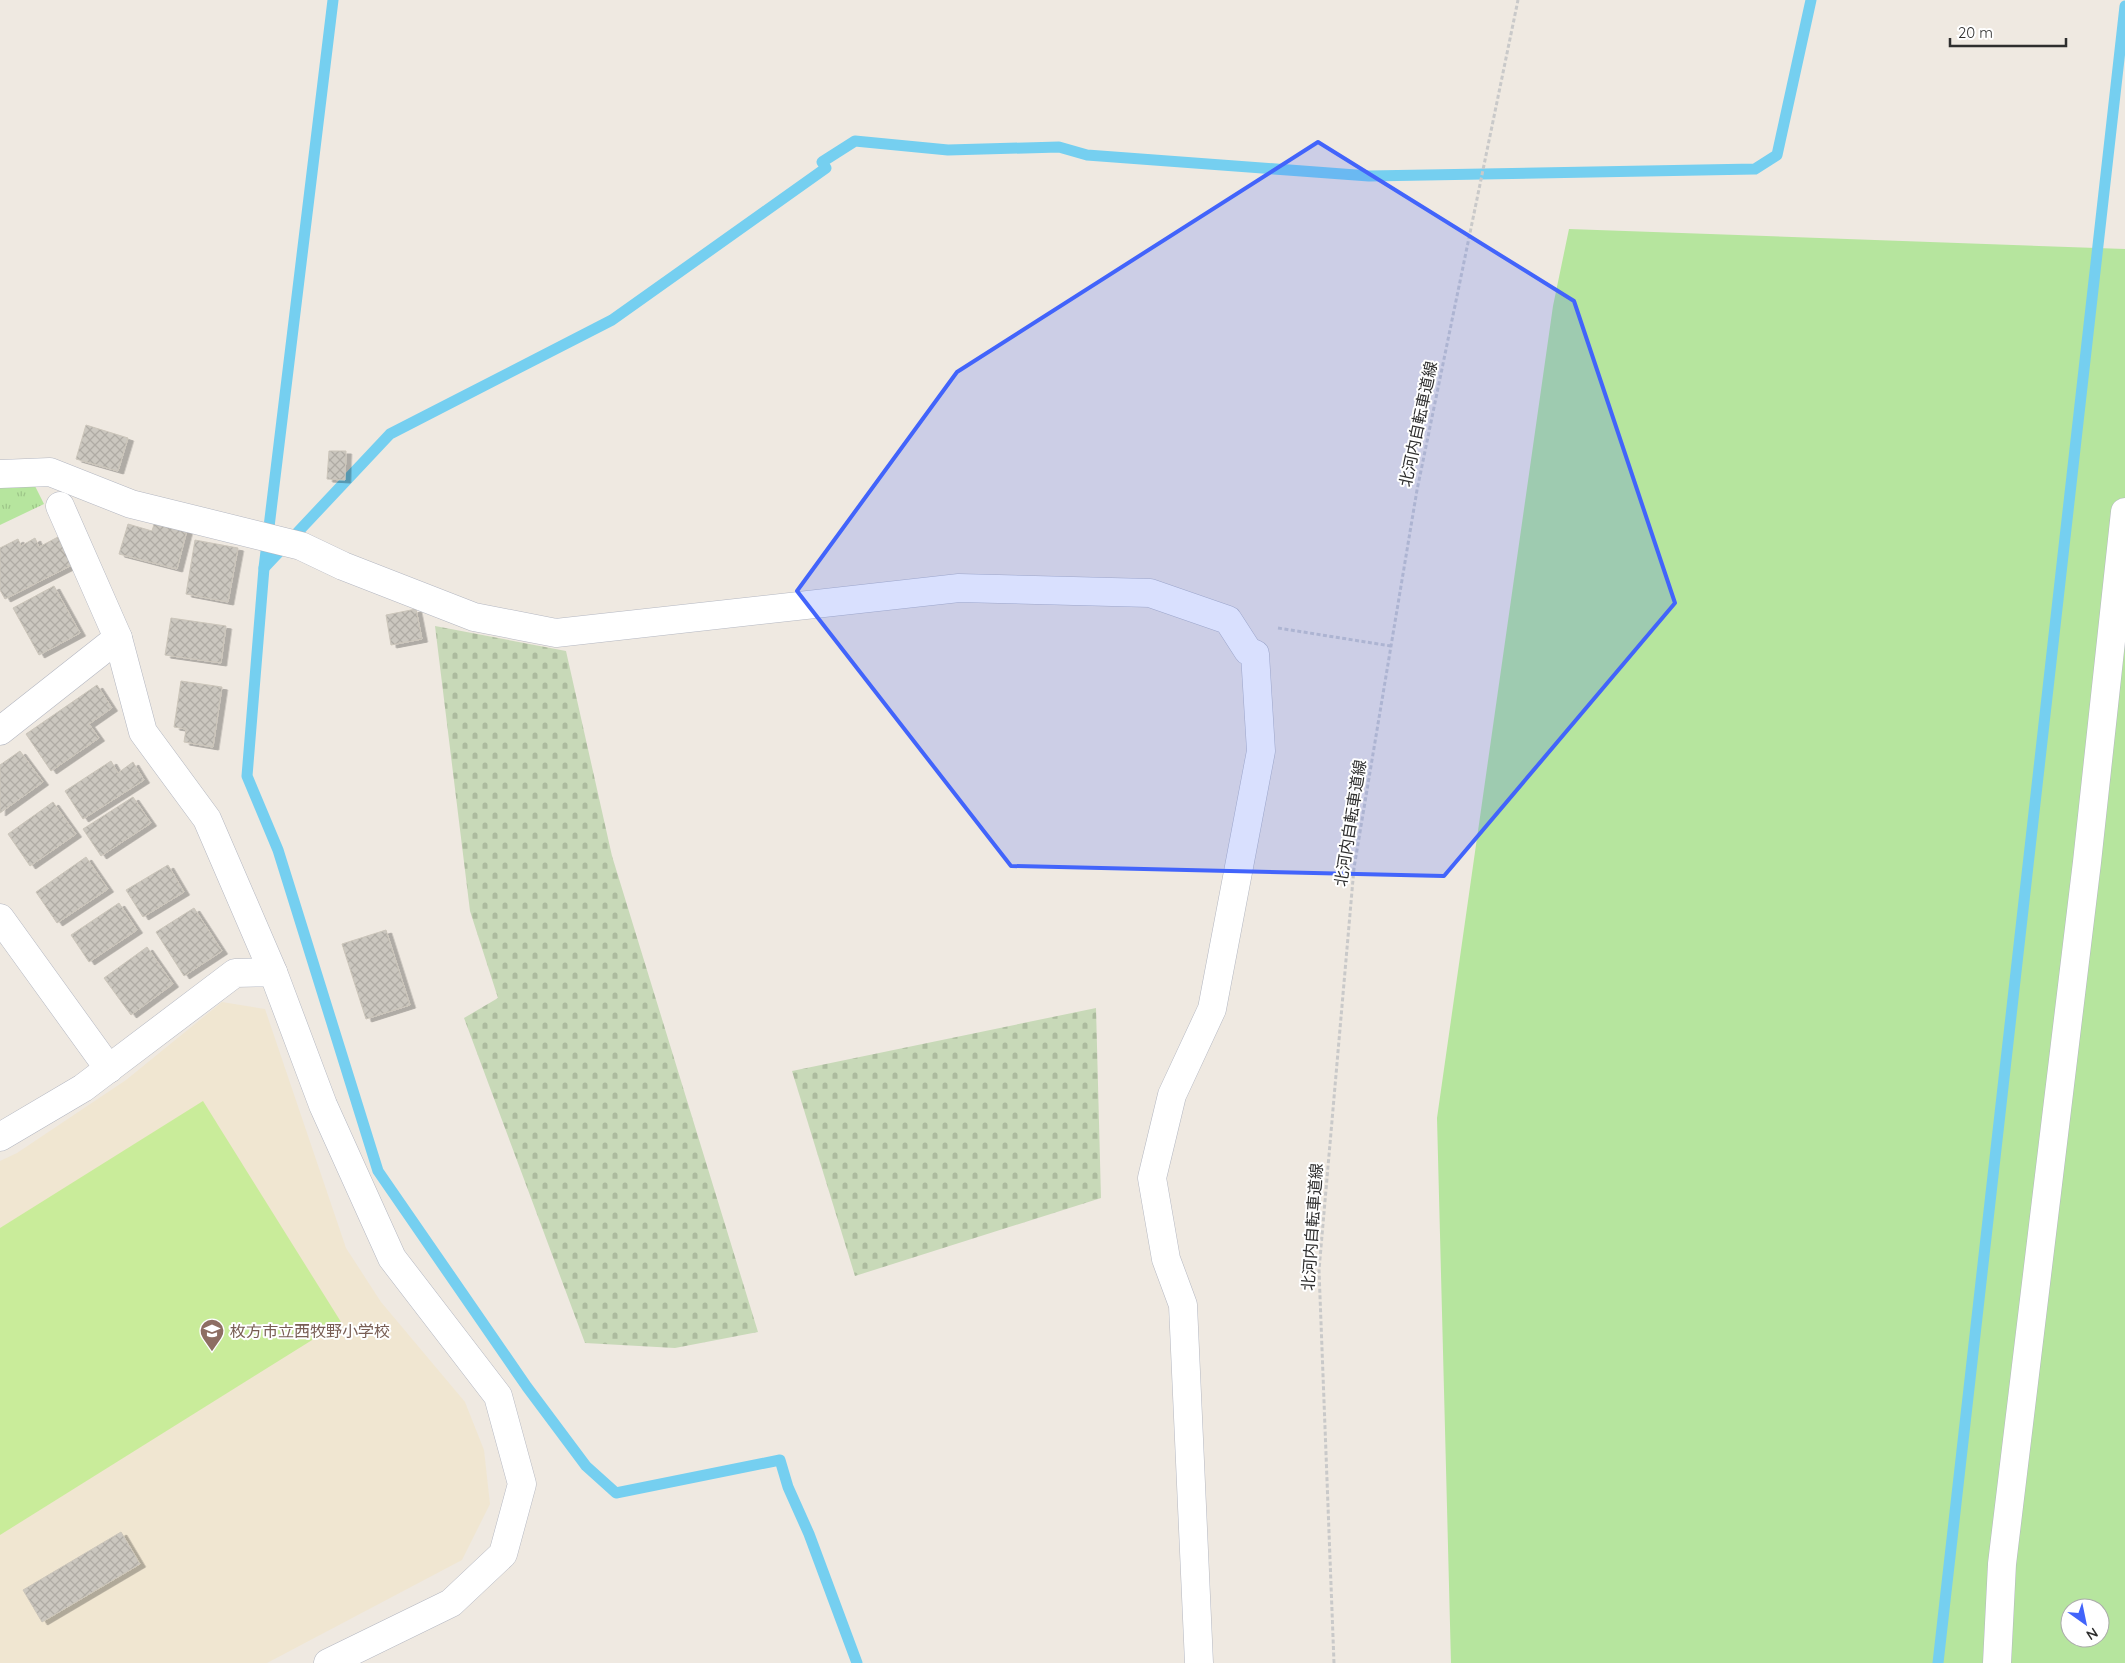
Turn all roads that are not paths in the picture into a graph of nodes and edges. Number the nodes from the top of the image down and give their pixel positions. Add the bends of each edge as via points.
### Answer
1 (0, 474) edge
2 (60, 506) dead end
3 (2125, 512) edge
4 (118, 638) junction
5 (0, 731) edge
6 (0, 918) edge
7 (273, 972) junction
8 (110, 1069) junction
9 (2, 1132) edge
10 (328, 1663) edge
11 (1199, 1663) edge
12 (1997, 1663) edge

1 - 11 street via 50,472 131,504 301,546 343,566 474,617 556,633 959,588 1150,593 1228,620 1248,650 1255,654 1261,751 1212,1009 1172,1095 1152,1178 1166,1260 1183,1305
2 - 4 street
3 - 12 street via 2087,862 2002,1564
4 - 5 street
4 - 7 street via 143,732 208,819
6 - 8 street
7 - 8 street via 235,973
7 - 10 street via 323,1105 392,1258 498,1396 522,1484 503,1554 451,1604
8 - 9 street via 83,1088

